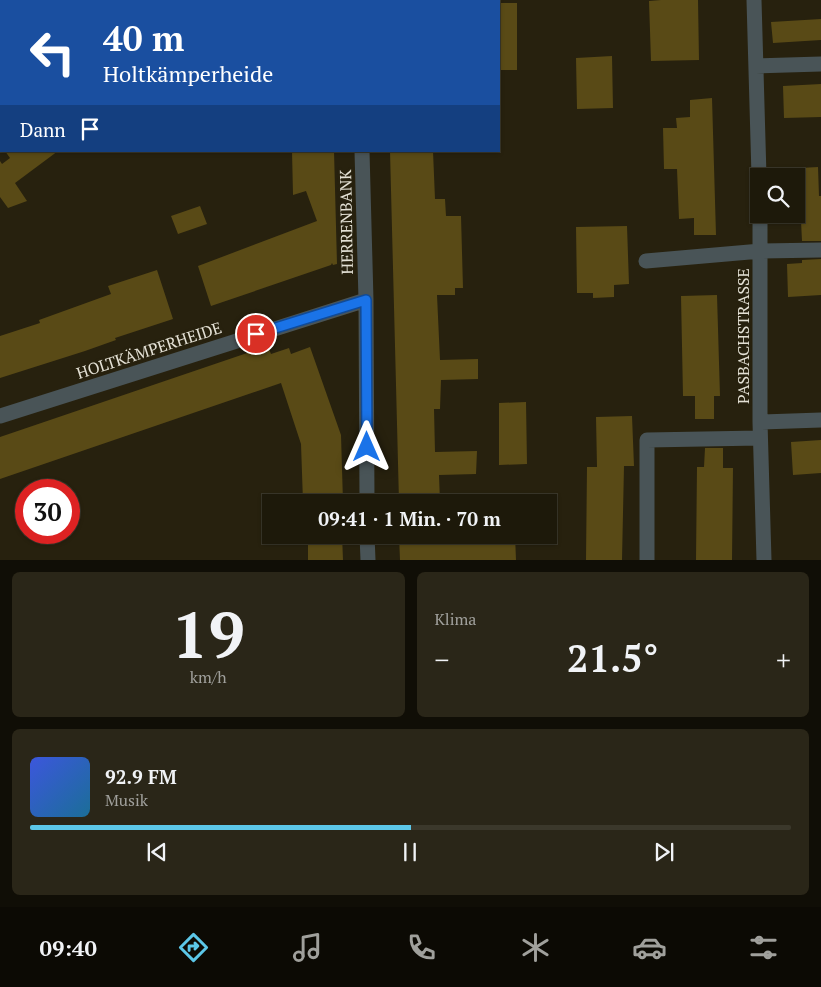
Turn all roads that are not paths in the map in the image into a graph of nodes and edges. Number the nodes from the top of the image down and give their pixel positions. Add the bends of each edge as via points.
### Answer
1 (754, 0) edge
2 (821, 64) edge
3 (756, 66) junction
4 (362, 152) edge
5 (759, 168) edge
6 (760, 223) edge
7 (821, 250) edge
8 (761, 251) junction
9 (646, 261) dead end
10 (366, 300) junction
11 (0, 416) edge
12 (821, 420) edge
13 (760, 422) junction
14 (760, 438) junction
15 (367, 494) edge
16 (367, 544) edge
17 (368, 560) edge
18 (647, 560) edge
19 (764, 560) edge

1 - 3 street
2 - 3 street
3 - 5 street
4 - 10 street, HERRENBANK
6 - 8 street, PASBACHSTRASSE
7 - 8 street, PASBACHSTRASSE
8 - 9 street, PASBACHSTRASSE
8 - 13 street, PASBACHSTRASSE
10 - 11 street, HOLTKÄMPERHEIDE
10 - 15 street, HERRENBANK
12 - 13 street, PASBACHSTRASSE
13 - 14 street, PASBACHSTRASSE
14 - 18 street via 647,440
14 - 19 street, PASBACHSTRASSE
16 - 17 street

